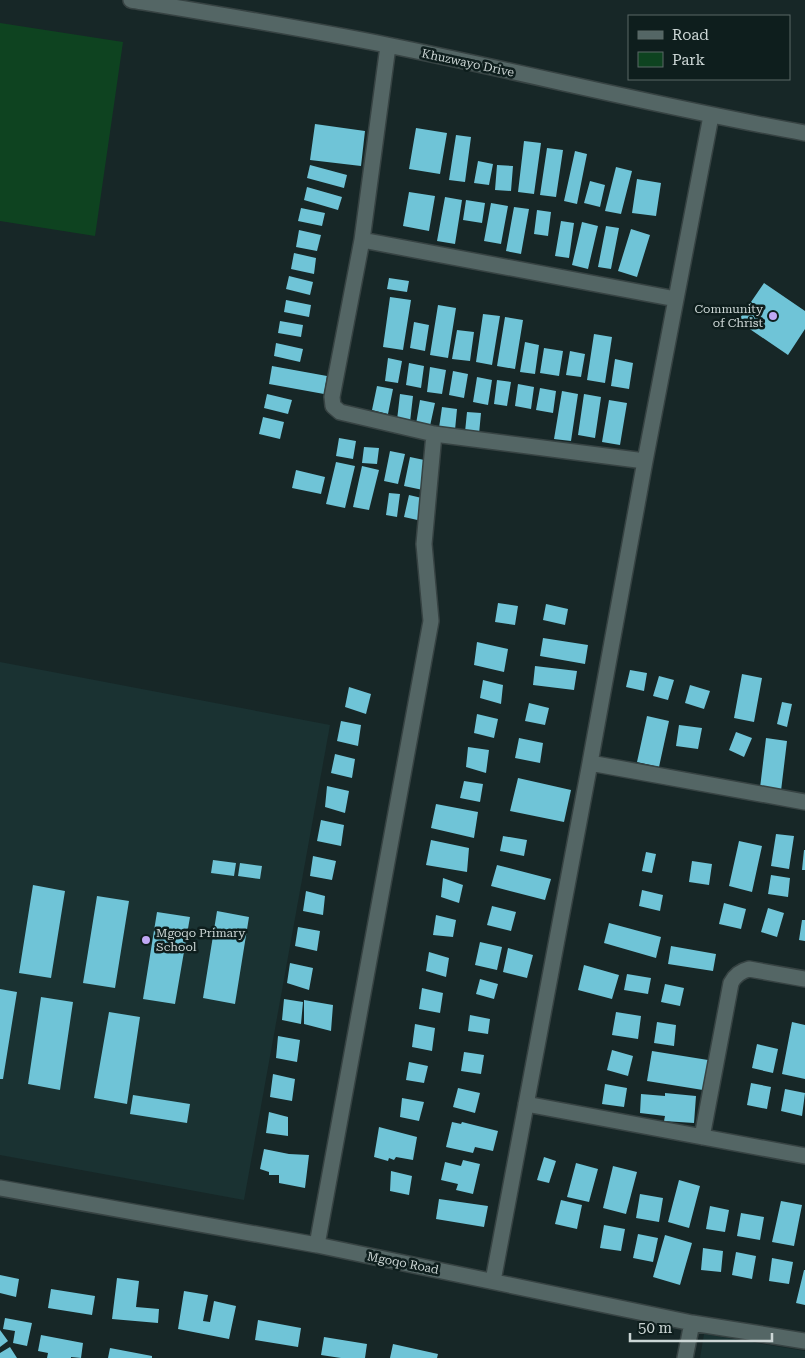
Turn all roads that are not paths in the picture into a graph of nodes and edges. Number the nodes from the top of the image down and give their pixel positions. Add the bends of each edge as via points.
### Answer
1 (131, 0) edge
2 (218, 7) edge
3 (388, 46) junction
4 (711, 116) junction
5 (805, 133) edge
6 (362, 240) junction
7 (676, 299) junction
8 (434, 434) junction
9 (645, 461) junction
10 (590, 763) junction
11 (805, 802) edge
12 (805, 979) edge
13 (526, 1104) junction
14 (702, 1136) junction
15 (805, 1156) edge
16 (0, 1188) edge
17 (317, 1245) junction
18 (493, 1281) junction
19 (692, 1323) junction
20 (805, 1341) edge
21 (686, 1358) edge

1 - 2 street, Khuzwayo Drive
2 - 3 street, Khuzwayo Drive
3 - 4 street, Khuzwayo Drive
3 - 6 street
4 - 5 street, Khuzwayo Drive
4 - 7 street
6 - 7 street
6 - 8 street via 332,403 340,412
7 - 9 street
8 - 9 street
8 - 17 street via 424,544 431,621
9 - 10 street
10 - 11 street
10 - 13 street
12 - 14 street via 749,969 734,977
13 - 14 street
13 - 18 street
14 - 15 street
16 - 17 street, Mgoqo Road
17 - 18 street, Mgoqo Road
18 - 19 street, Mgoqo Road
19 - 20 street, Mgoqo Road
19 - 21 street

